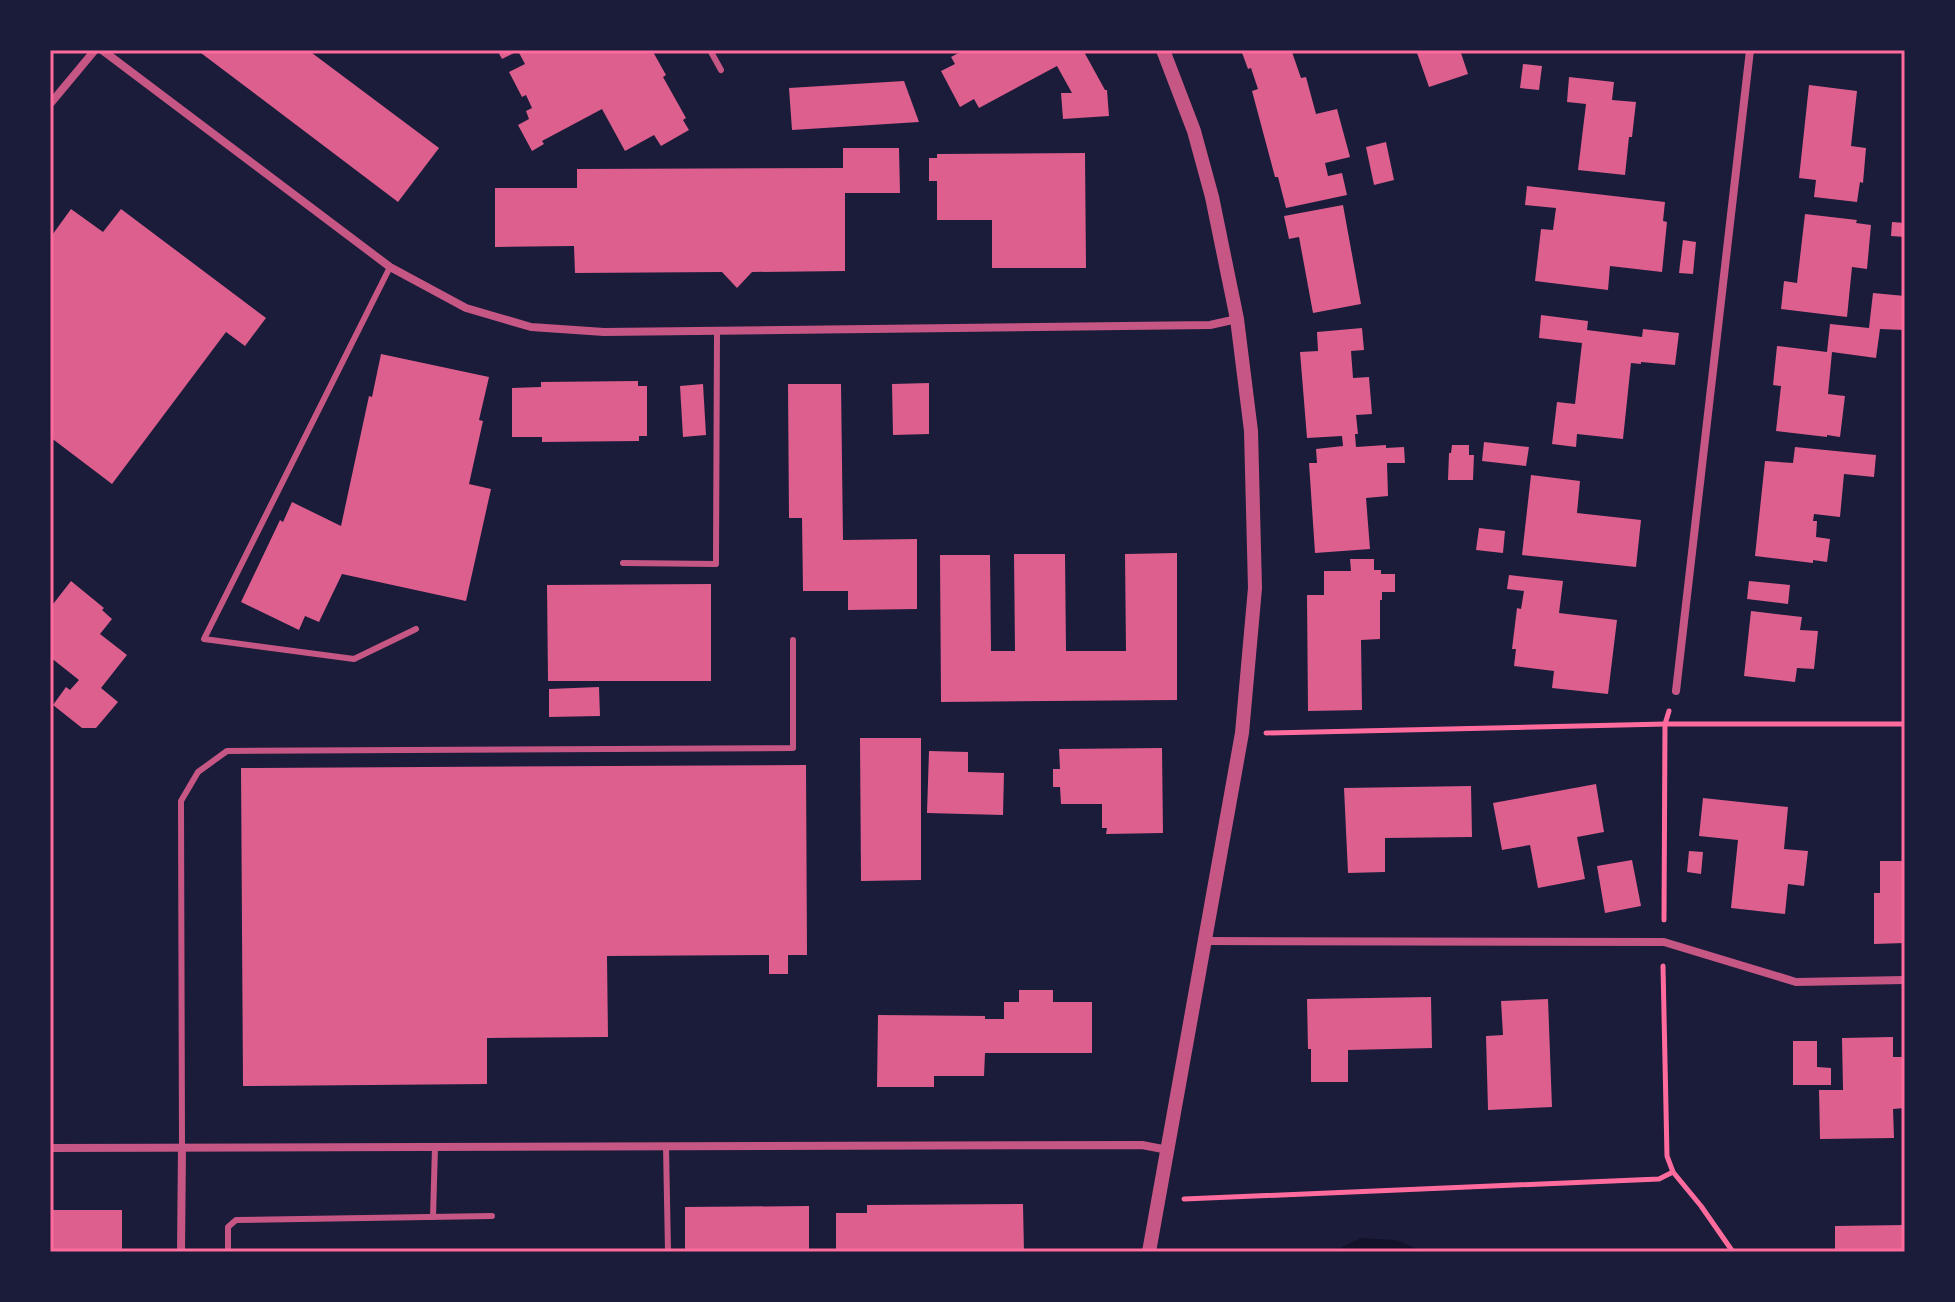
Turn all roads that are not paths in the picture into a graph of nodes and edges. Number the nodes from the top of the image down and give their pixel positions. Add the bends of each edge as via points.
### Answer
1 (95, 50) edge
2 (102, 50) edge
3 (710, 50) edge
4 (1163, 50) edge
5 (1750, 50) edge
6 (721, 70) dead end
7 (50, 104) edge
8 (390, 267) junction
9 (1237, 319) junction
10 (717, 332) junction
11 (623, 563) dead end
12 (416, 629) dead end
13 (793, 640) dead end
14 (1676, 691) road end
15 (1205, 941) junction
16 (1905, 980) edge
17 (666, 1146) junction
18 (182, 1147) junction
19 (435, 1147) junction
20 (50, 1148) edge
21 (1168, 1150) junction
22 (492, 1216) dead end
23 (433, 1217) junction
24 (181, 1252) edge
25 (228, 1252) edge
26 (668, 1252) edge
27 (1149, 1252) edge

1 - 7 street
2 - 8 street
3 - 6 lane
4 - 9 street via 1209,184
5 - 14 street
8 - 10 street via 466,308 531,327
8 - 12 lane via 204,639 354,659
9 - 10 street via 1210,325
9 - 15 street via 1251,431 1255,588 1242,733
10 - 11 lane via 716,564
13 - 18 lane via 793,748 227,751 198,772 181,801
15 - 16 street via 1664,942 1796,982
15 - 21 street
17 - 19 street
17 - 21 street via 1142,1145
17 - 26 lane
18 - 19 street
18 - 20 street
18 - 24 street
19 - 23 lane
21 - 27 street
22 - 23 lane
23 - 25 lane via 236,1220 228,1227

